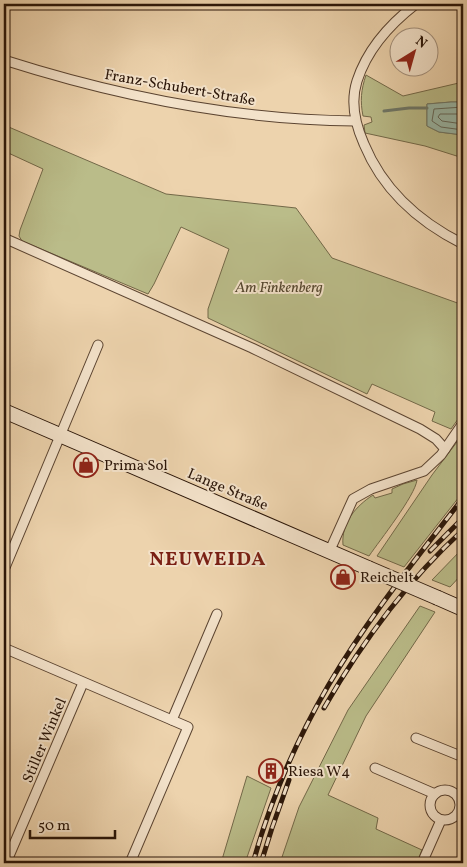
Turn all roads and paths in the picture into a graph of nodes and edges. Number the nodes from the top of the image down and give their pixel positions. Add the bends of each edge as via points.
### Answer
1 (416, 4) edge
2 (4, 60) edge
3 (355, 121) junction
4 (4, 238) edge
5 (463, 244) edge
6 (98, 345) dead end
7 (4, 411) edge
8 (463, 423) edge
9 (61, 436) junction
10 (445, 450) junction
11 (330, 550) junction
12 (4, 570) edge
13 (463, 609) edge
14 (217, 614) dead end
15 (4, 648) edge
16 (84, 683) junction
17 (172, 720) junction
18 (416, 738) dead end
19 (463, 757) edge
20 (374, 768) dead end
21 (463, 788) edge
22 (435, 794) junction
23 (459, 798) junction
24 (441, 820) junction
25 (6, 863) edge
26 (130, 863) edge
27 (422, 863) edge

1 - 3 street via 382,35 364,64 355,90
2 - 3 street, Franz-Schubert-Straße via 54,76 158,100 267,117
3 - 5 street via 376,170 394,194 421,218
4 - 10 street via 261,352 420,429 436,439
6 - 9 street
7 - 9 street, Lange Straße
8 - 10 street
9 - 11 street, Lange Straße
9 - 12 street
10 - 11 street via 424,471 371,489 353,499
11 - 13 street, Lange Straße, bridge
14 - 17 street
15 - 16 street
16 - 17 street
16 - 25 street, Stiller Winkel
17 - 26 street via 188,727
18 - 19 street
20 - 22 street
21 - 23 street
22 - 23 street via 446,790
22 - 24 street via 430,802 431,811
23 - 24 street via 458,813 453,818
24 - 27 street

